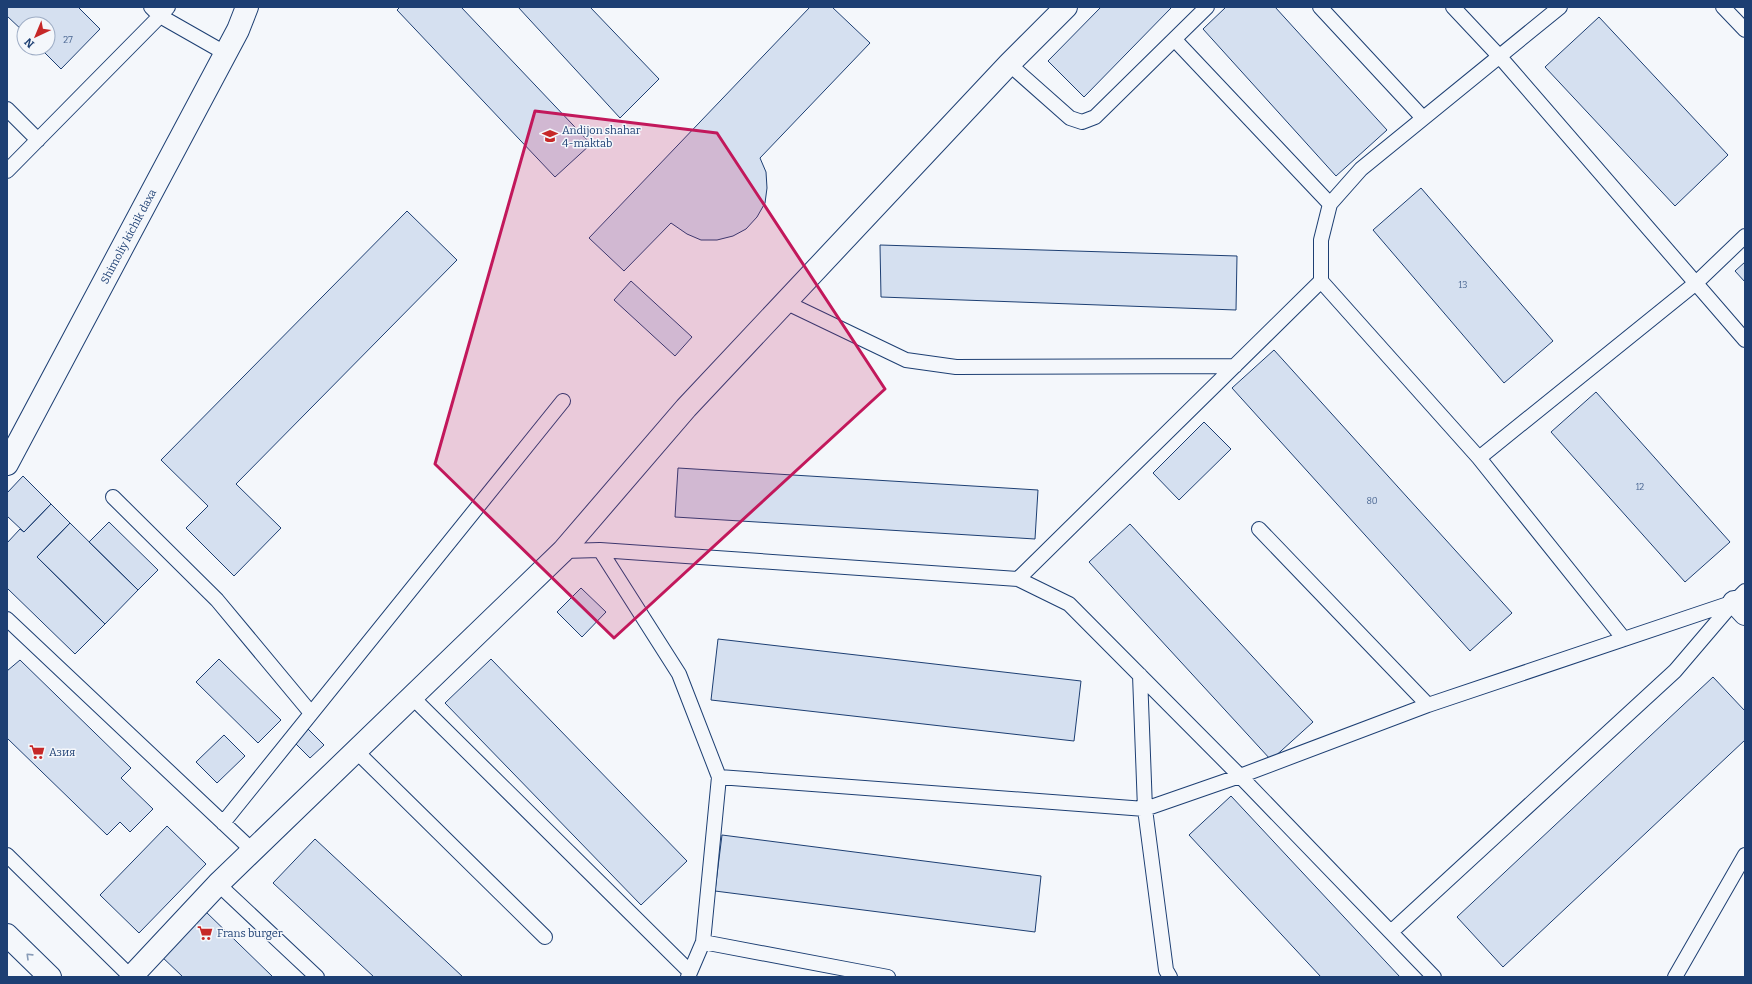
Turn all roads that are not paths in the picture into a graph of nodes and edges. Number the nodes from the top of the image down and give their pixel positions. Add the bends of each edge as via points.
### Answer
1 (247, 7) edge
2 (1066, 7) edge
3 (1207, 7) edge
4 (1320, 7) edge
5 (1453, 7) edge
6 (1560, 7) edge
7 (1723, 7) edge
8 (159, 10) edge
9 (1745, 30) edge
10 (1175, 40) junction
11 (225, 53) junction
12 (1500, 57) junction
13 (1009, 64) junction
14 (7, 110) edge
15 (1423, 118) junction
16 (38, 140) junction
17 (7, 171) edge
18 (1330, 204) junction
19 (1745, 236) edge
20 (1321, 281) junction
21 (1696, 283) junction
22 (785, 302) junction
23 (1745, 340) edge
24 (1235, 366) junction
25 (563, 401) dead end
26 (1479, 458) junction
27 (7, 464) edge
28 (113, 497) dead end
29 (1259, 529) dead end
30 (600, 550) junction
31 (563, 551) junction
32 (1018, 579) junction
33 (1741, 602) edge
34 (7, 619) edge
35 (1624, 639) junction
36 (1140, 675) junction
37 (412, 696) junction
38 (1428, 705) junction
39 (311, 713) junction
40 (356, 751) junction
41 (1240, 776) junction
42 (719, 777) junction
43 (1145, 809) junction
44 (223, 823) junction
45 (252, 850) junction
46 (7, 855) edge
47 (1745, 855) edge
48 (218, 884) junction
49 (1391, 932) junction
50 (7, 935) edge
51 (545, 937) dead end
52 (703, 942) junction
53 (689, 974) edge
54 (50, 977) edge
55 (131, 977) edge
56 (317, 977) edge
57 (888, 977) edge
58 (1170, 977) edge
59 (1434, 977) edge
60 (1675, 977) edge

1 - 11 street, Shimoliy kichik daxa
2 - 13 street
3 - 10 lane
4 - 15 lane
5 - 12 lane
6 - 12 lane
7 - 9 lane
8 - 11 lane
8 - 16 lane
10 - 13 lane via 1094,117 1082,122 1070,118
10 - 18 lane
11 - 27 street, Shimoliy kichik daxa
12 - 15 lane
12 - 21 lane
13 - 22 street
14 - 16 lane
15 - 18 lane via 1361,169
16 - 17 lane
18 - 20 lane via 1321,240
19 - 21 lane
20 - 24 lane
20 - 26 lane
21 - 23 lane
21 - 26 lane
22 - 24 lane via 906,360 956,367
22 - 31 street via 686,408
24 - 32 lane
25 - 39 lane
26 - 35 lane
28 - 39 lane via 216,600
29 - 38 lane
30 - 31 lane
30 - 32 lane
30 - 42 lane via 679,674
31 - 37 street
32 - 36 lane via 1068,604
33 - 35 lane
33 - 49 lane via 1674,671
34 - 44 lane
35 - 38 lane
36 - 41 lane
36 - 43 lane
37 - 40 street
37 - 53 lane
38 - 41 lane
39 - 44 lane
40 - 45 street
40 - 51 lane
41 - 43 lane
41 - 49 lane
42 - 43 lane
42 - 52 lane
43 - 58 lane via 1166,970
44 - 45 lane
45 - 48 street
46 - 55 lane
47 - 60 lane
48 - 55 street
48 - 56 lane
49 - 59 lane
54 -> 50 street
52 - 53 lane
52 - 57 lane

